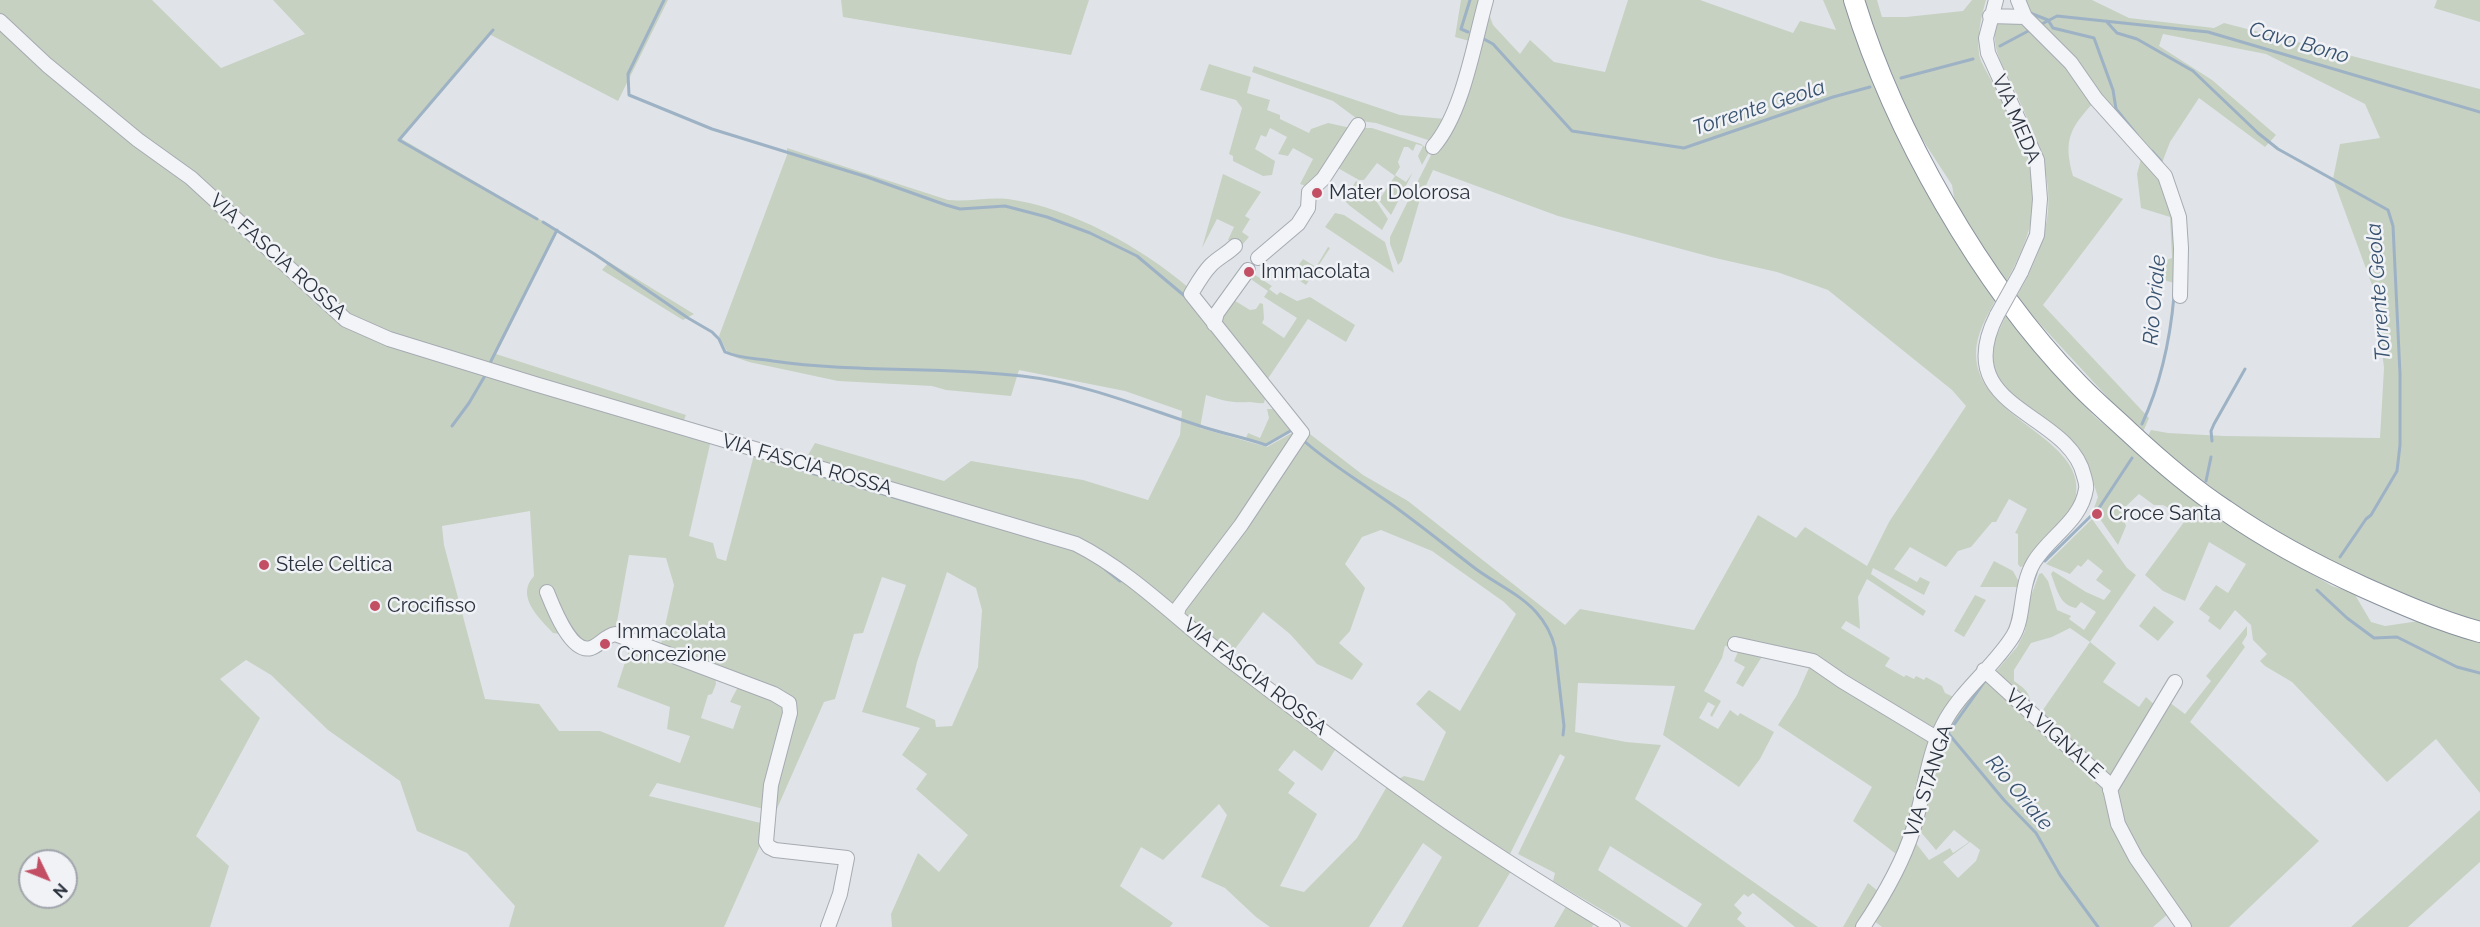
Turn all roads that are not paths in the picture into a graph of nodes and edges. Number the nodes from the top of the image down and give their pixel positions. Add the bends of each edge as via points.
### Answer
1 (1486, 0) edge
2 (1854, 0) edge
3 (1996, 0) edge
4 (2019, 0) edge
5 (1990, 16) junction
6 (0, 21) edge
7 (2032, 24) junction
8 (1358, 125) dead end
9 (1433, 147) dead end
10 (1235, 246) dead end
11 (1258, 258) dead end
12 (1248, 270) dead end
13 (2180, 296) dead end
14 (1997, 315) joint
15 (1214, 324) junction
16 (547, 592) dead end
17 (1177, 614) junction
18 (2480, 632) edge
19 (1735, 644) dead end
20 (1984, 670) junction
21 (2175, 682) dead end
22 (1938, 739) junction
23 (2110, 790) junction
24 (828, 927) edge
25 (1613, 927) edge
26 (1863, 927) edge
27 (2184, 927) edge

1 - 9 street via 1455,109
2 - 18 highway via 1883,80 1927,172 1987,271 2076,382 2165,466 2224,510 2315,564 2392,600
3 - 5 street, VIA MEDA
4 - 7 street
5 - 7 street
5 - 14 street, VIA MEDA, bridge via 1986,38 1989,53 2037,160 2040,199 2037,235
6 - 17 street, VIA FASCIA ROSSA via 46,65 190,178 346,320 389,339 513,378 1076,544 1101,557
7 - 13 street via 2071,63 2096,99 2165,176 2179,217
8 - 11 street via 1323,180 1309,192 1308,208 1298,224
10 - 15 street via 1210,267 1191,294
12 - 15 street via 1217,313
14 - 20 street, VIA STANGA via 1984,351 1988,372 2003,396 2070,449 2082,467 2086,487 2080,511 2035,559 2023,587 2014,634
15 - 17 street via 1302,433
16 - 24 street via 574,644 582,648 590,649 615,634 774,693 789,703 766,830 769,847 847,858
17 - 25 street, VIA FASCIA ROSSA via 1218,652 1406,793 1510,864
19 - 22 street via 1813,661
20 - 22 street, VIA STANGA via 1943,725
20 - 23 street, VIA VIGNALE via 2109,784
21 - 23 street
22 - 26 street, VIA STANGA via 1903,857
23 - 27 street, VIA VIGNALE via 2118,824 2136,858

